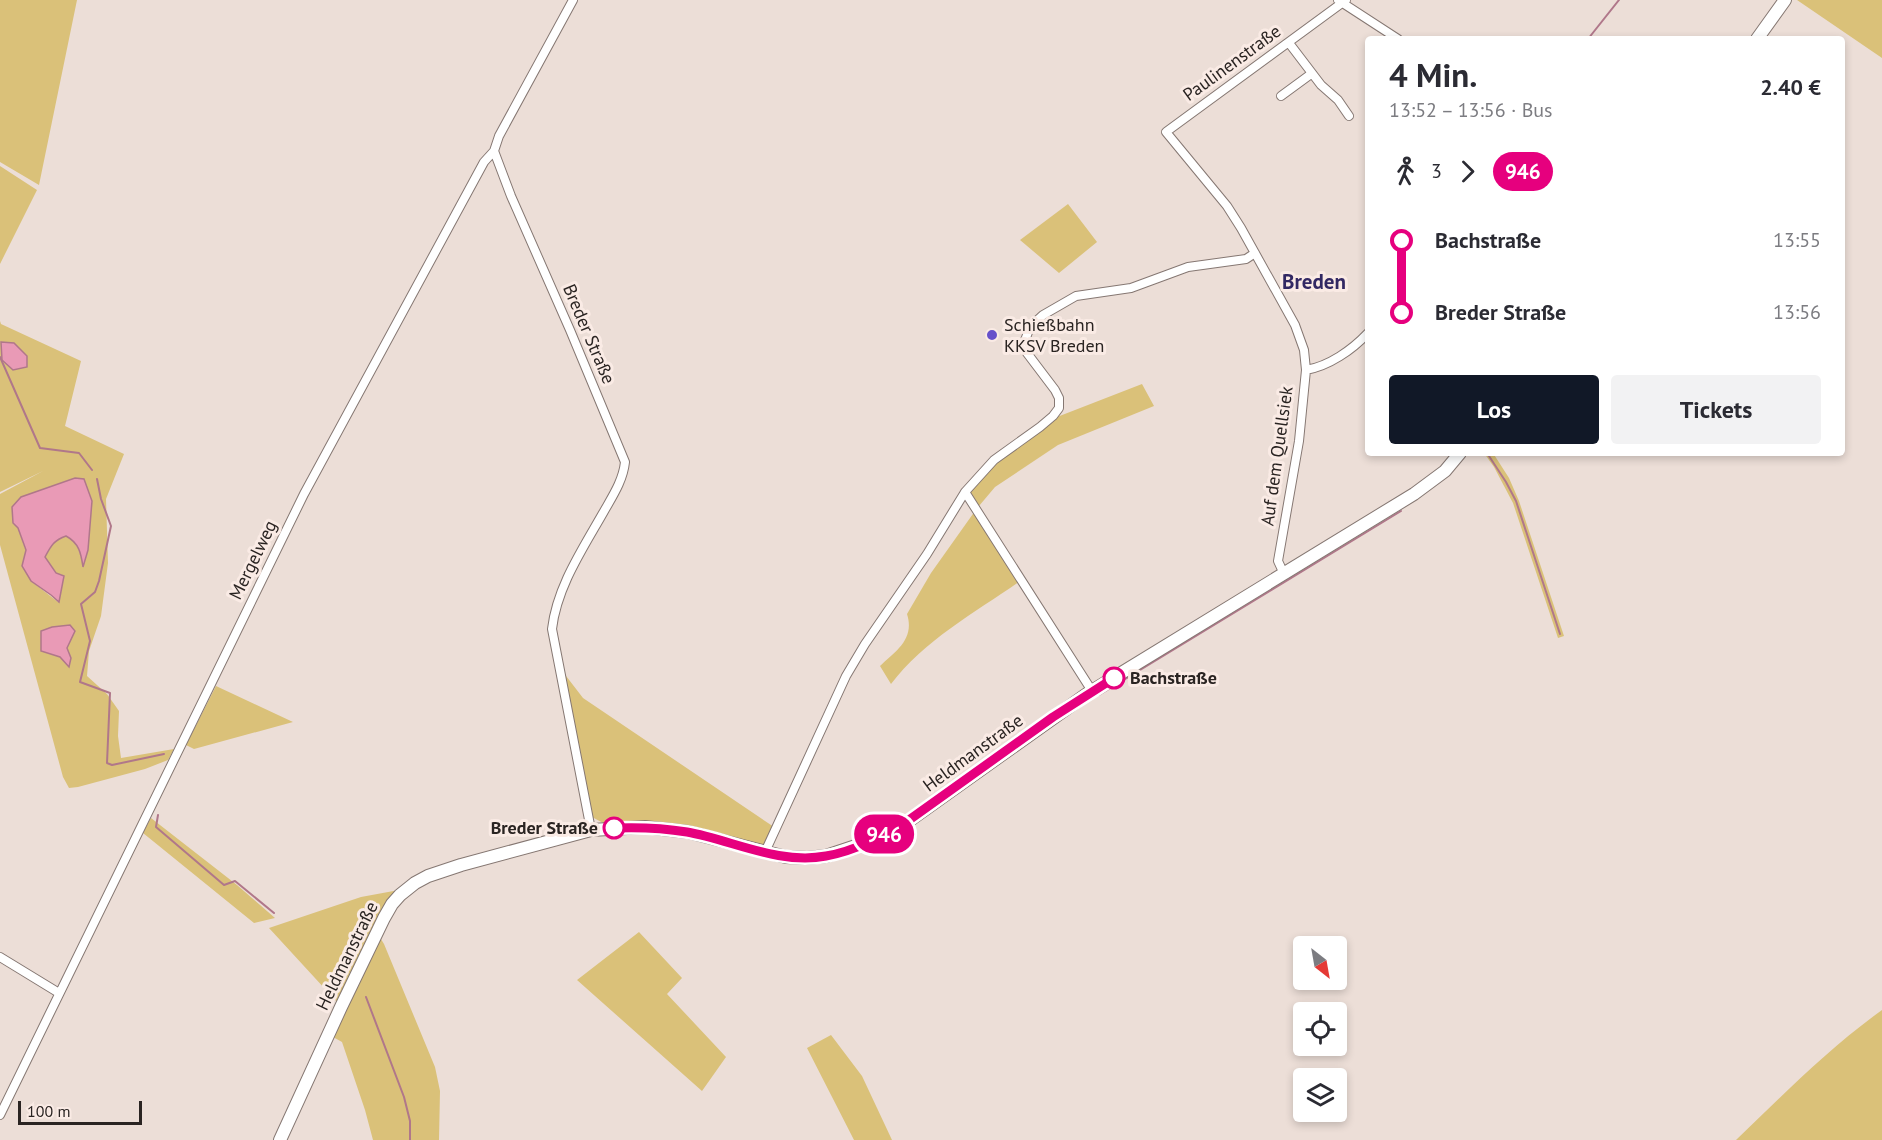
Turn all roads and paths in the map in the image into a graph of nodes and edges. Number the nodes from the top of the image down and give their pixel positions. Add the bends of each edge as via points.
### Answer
1 (573, 0) edge
2 (1785, 0) edge
3 (1342, 1) edge
4 (1394, 36) edge
5 (1759, 36) edge
6 (1289, 43) junction
7 (1311, 74) junction
8 (1281, 96) dead end
9 (1349, 116) dead end
10 (1166, 132) joint
11 (494, 151) junction
12 (1255, 253) junction
13 (1365, 336) edge
14 (1306, 370) junction
15 (1458, 456) edge
16 (965, 492) junction
17 (1284, 574) junction
18 (1092, 691) junction
19 (591, 830) junction
20 (765, 852) junction
21 (0, 957) edge
22 (59, 993) junction
23 (0, 1114) edge
24 (280, 1140) edge

1 - 11 street
2 - 5 main road
3 - 4 street
3 - 6 street, Paulinenstraße
6 - 7 street
6 - 10 street, Paulinenstraße
7 - 8 street
7 - 9 street
10 - 12 street, Auf dem Quellsiek via 1227,206
11 - 19 street, Breder Straße via 625,462 619,485 561,592 552,629
11 - 22 street, Mergelweg via 484,162 304,494
12 - 14 street, Auf dem Quellsiek via 1300,336
12 - 16 street via 1245,259 1188,267 1131,288 1076,296 1043,315 1030,327 1024,343 1027,353 1055,390 1059,408 994,460
13 - 14 street via 1342,355
14 - 17 street, Auf dem Quellsiek via 1299,441 1278,561
15 - 17 main road, Heldmanstraße via 1432,483
16 - 18 street
16 - 20 street via 846,676
17 - 18 main road, Heldmanstraße
18 - 20 main road, Heldmanstraße via 888,832 826,856 786,857
19 - 20 main road, Heldmanstraße via 645,827 688,832
19 - 24 main road, Heldmanstraße via 439,873 415,883 400,895 369,949
21 - 22 street
22 - 23 street, Mergelweg

